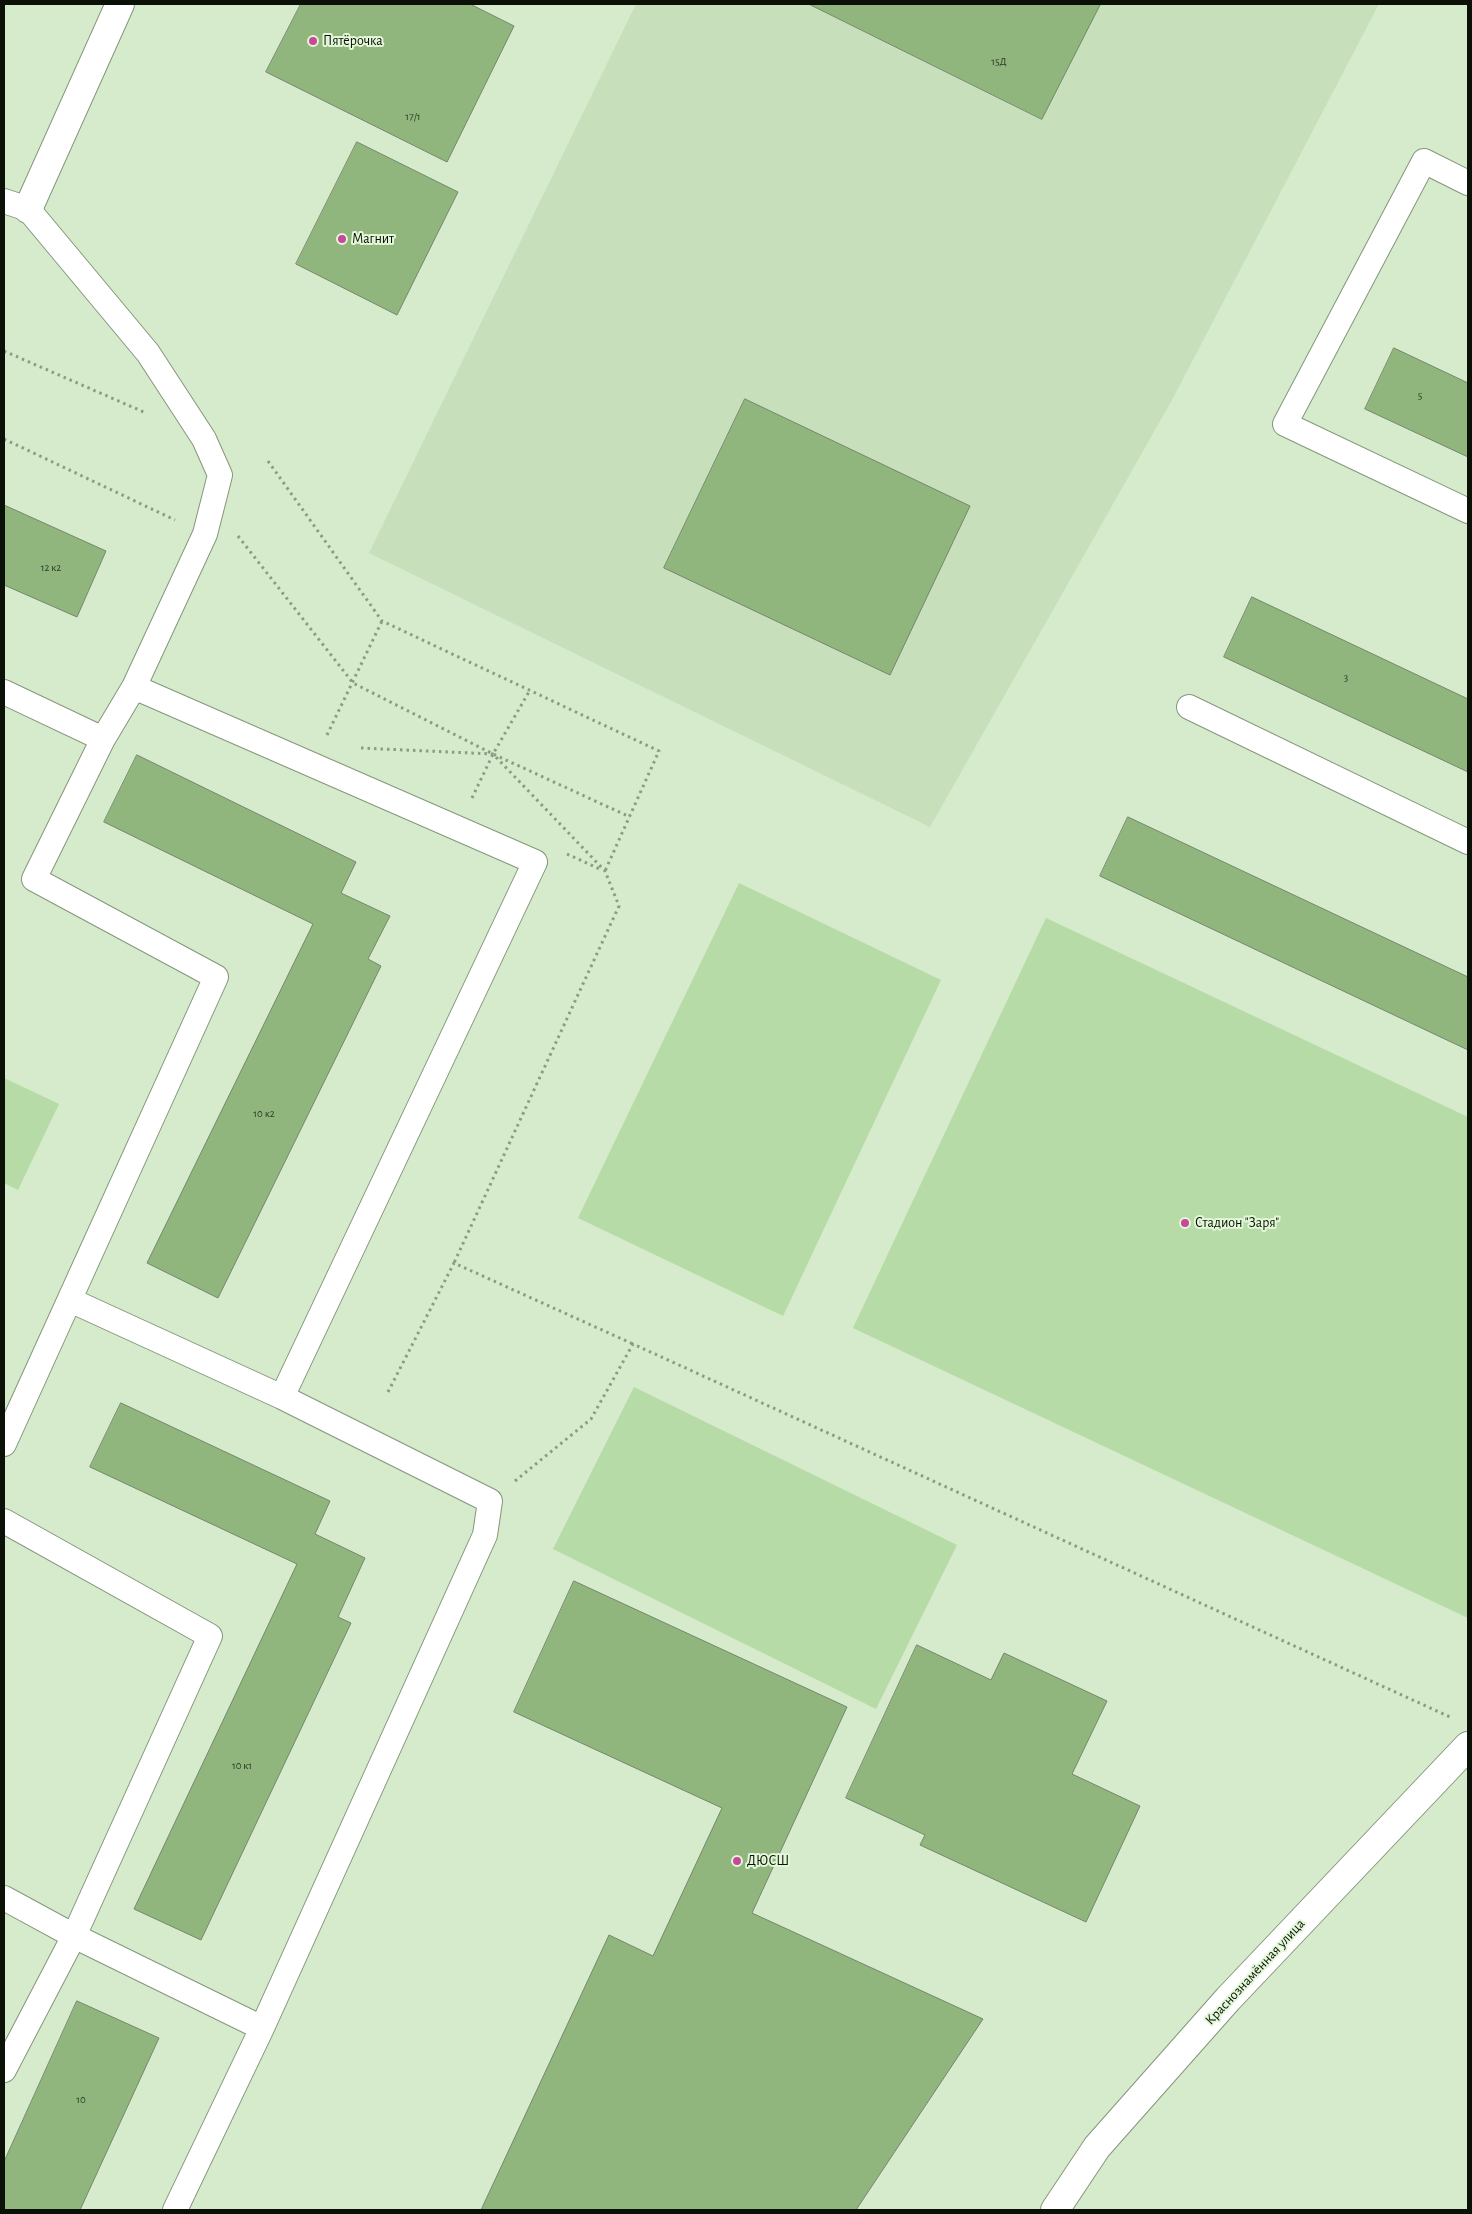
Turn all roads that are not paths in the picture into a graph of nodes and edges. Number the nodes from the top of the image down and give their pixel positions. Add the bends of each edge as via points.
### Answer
1 (120, 4) edge
2 (1468, 183) edge
3 (16, 205) edge
4 (1468, 512) edge
5 (134, 687) junction
6 (4, 692) edge
7 (1189, 707) dead end
8 (104, 738) junction
9 (1468, 842) edge
10 (70, 1300) junction
11 (282, 1397) junction
12 (4, 1444) edge
13 (4, 1521) edge
14 (1468, 1746) edge
15 (4, 1898) edge
16 (74, 1936) junction
17 (262, 2028) junction
18 (4, 2070) edge
19 (175, 2210) edge
20 (1055, 2210) edge

1 - 3 street
2 - 4 lane via 1424,162 1285,424
3 - 5 lane via 148,352 204,439 220,474 205,534
5 - 8 lane
5 - 11 lane via 535,862
6 - 8 lane
7 - 9 lane
8 - 10 lane via 34,879 216,977
10 - 11 lane
10 - 12 lane
11 - 17 lane via 490,1501 485,1535
13 - 16 lane via 210,1636
14 - 20 street, Краснознамённая улица via 1228,1999 1097,2147
15 - 16 lane
16 - 17 lane
16 - 18 lane
17 - 19 lane

